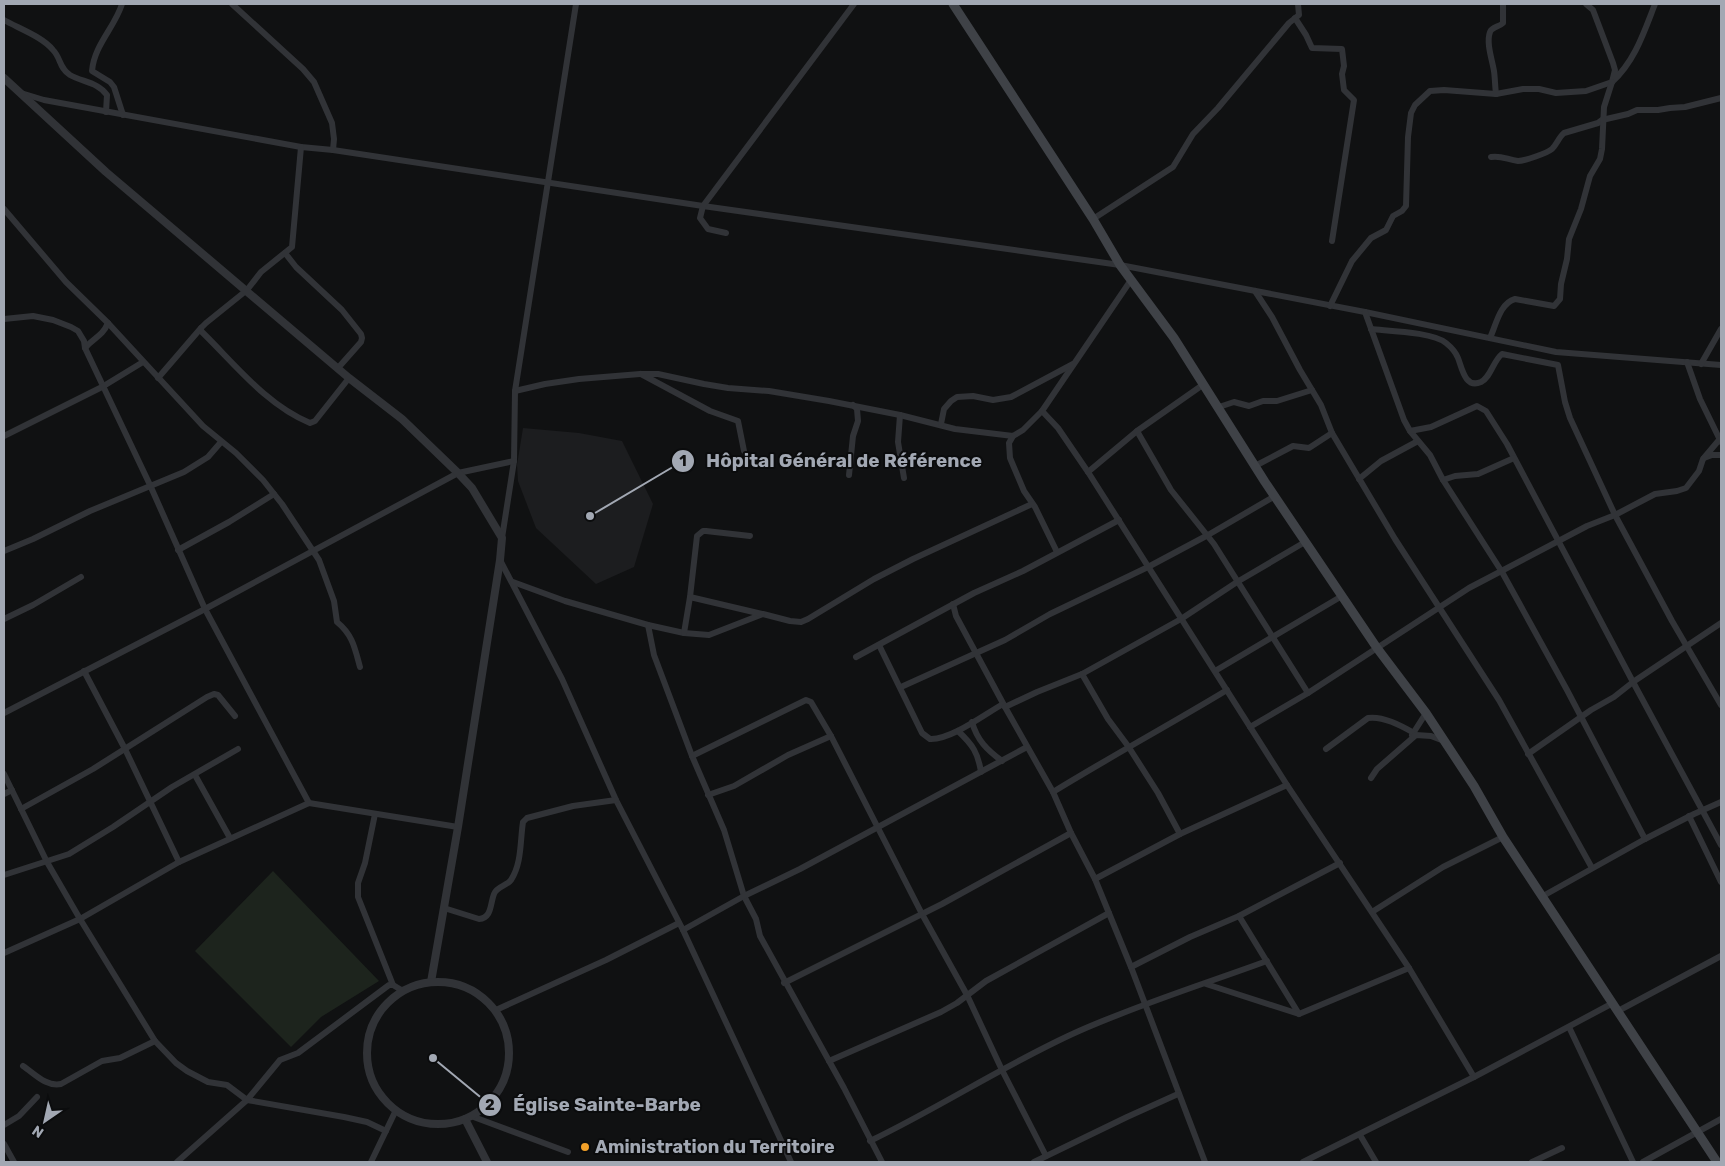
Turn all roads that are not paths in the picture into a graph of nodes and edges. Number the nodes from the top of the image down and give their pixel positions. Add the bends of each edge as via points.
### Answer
1 (122, 4) edge
2 (232, 4) edge
3 (576, 4) edge
4 (854, 4) edge
5 (953, 4) edge
6 (1298, 4) edge
7 (1503, 4) edge
8 (1586, 4) edge
9 (1655, 4) edge
10 (1295, 18) junction
11 (4, 20) edge
12 (4, 78) edge
13 (1612, 82) junction
14 (18, 92) junction
15 (1496, 94) junction
16 (1721, 98) edge
17 (106, 112) junction
18 (123, 115) junction
19 (1602, 120) junction
20 (301, 147) junction
21 (333, 150) junction
22 (1491, 157) dead end
23 (547, 181) junction
24 (703, 206) junction
25 (4, 209) edge
26 (1093, 219) junction
27 (726, 233) dead end
28 (1332, 241) dead end
29 (285, 254) junction
30 (1120, 265) junction
31 (1131, 280) junction
32 (246, 290) junction
33 (1255, 291) junction
34 (1330, 306) junction
35 (1365, 312) junction
36 (4, 319) edge
37 (108, 323) junction
38 (201, 328) junction
39 (1721, 329) edge
40 (1371, 330) junction
41 (1490, 338) junction
42 (84, 348) junction
43 (1556, 352) junction
44 (143, 362) junction
45 (1686, 362) junction
46 (1074, 364) junction
47 (1701, 364) junction
48 (1558, 365) junction
49 (1721, 365) edge
50 (338, 368) junction
51 (640, 374) junction
52 (158, 378) junction
53 (349, 378) junction
54 (1204, 384) junction
55 (102, 387) junction
56 (1312, 390) junction
57 (515, 391) junction
58 (853, 405) junction
59 (1219, 407) junction
60 (1042, 410) junction
61 (900, 414) junction
62 (941, 424) junction
63 (1137, 431) junction
64 (1410, 431) junction
65 (1332, 433) junction
66 (4, 436) edge
67 (1012, 436) junction
68 (1418, 440) junction
69 (221, 442) junction
70 (1720, 442) edge
71 (744, 451) dead end
72 (1721, 455) edge
73 (1514, 458) junction
74 (1703, 459) junction
75 (514, 461) junction
76 (1255, 466) junction
77 (458, 472) junction
78 (1088, 472) junction
79 (849, 475) dead end
80 (904, 478) dead end
81 (1359, 479) junction
82 (1443, 480) junction
83 (150, 485) junction
84 (274, 494) junction
85 (1275, 496) junction
86 (1032, 504) junction
87 (1615, 516) junction
88 (1119, 520) junction
89 (1208, 535) junction
90 (750, 536) dead end
91 (502, 538) junction
92 (1559, 541) junction
93 (1305, 542) junction
94 (178, 550) junction
95 (312, 550) junction
96 (4, 551) edge
97 (1057, 552) junction
98 (500, 560) junction
99 (1148, 567) junction
100 (1502, 572) junction
101 (81, 577) dead end
102 (512, 582) junction
103 (1237, 582) junction
104 (1342, 596) junction
105 (690, 597) junction
106 (953, 604) junction
107 (1439, 607) junction
108 (205, 609) junction
109 (764, 614) junction
110 (4, 619) edge
111 (1181, 619) junction
112 (1721, 623) edge
113 (648, 625) junction
114 (684, 632) junction
115 (1273, 638) junction
116 (878, 645) junction
117 (1687, 645) junction
118 (1377, 648) junction
119 (976, 652) junction
120 (856, 657) dead end
121 (360, 668) dead end
122 (84, 671) junction
123 (1215, 671) junction
124 (1082, 674) junction
125 (1633, 682) junction
126 (901, 687) junction
127 (1227, 690) junction
128 (1308, 693) junction
129 (1004, 705) junction
130 (1721, 705) edge
131 (4, 713) edge
132 (1426, 713) junction
133 (234, 716) dead end
134 (1581, 717) junction
135 (972, 722) junction
136 (1250, 727) junction
137 (958, 731) junction
138 (1414, 733) junction
139 (832, 736) junction
140 (1409, 740) junction
141 (1445, 742) junction
142 (1128, 746) junction
143 (1027, 747) junction
144 (125, 749) junction
145 (238, 749) dead end
146 (1326, 749) dead end
147 (1528, 754) junction
148 (692, 756) junction
149 (1002, 762) junction
150 (981, 772) junction
151 (4, 774) edge
152 (196, 775) junction
153 (1371, 778) dead end
154 (1287, 785) junction
155 (12, 790) junction
156 (1053, 792) junction
157 (4, 794) edge
158 (708, 795) junction
159 (616, 800) junction
160 (150, 802) junction
161 (1721, 802) edge
162 (309, 803) junction
163 (21, 809) junction
164 (1702, 810) junction
165 (375, 814) junction
166 (1689, 816) junction
167 (458, 827) junction
168 (878, 827) junction
169 (1071, 833) junction
170 (1180, 834) junction
171 (1503, 836) junction
172 (230, 838) junction
173 (1645, 838) junction
174 (1721, 845) edge
175 (47, 862) junction
176 (179, 862) junction
177 (1340, 863) junction
178 (1592, 868) junction
179 (4, 876) edge
180 (1095, 879) junction
181 (1721, 882) edge
182 (744, 896) junction
183 (1543, 896) junction
184 (444, 908) junction
185 (1372, 912) junction
186 (1109, 913) junction
187 (922, 914) junction
188 (1239, 916) junction
189 (80, 919) junction
190 (679, 923) junction
191 (683, 930) junction
192 (4, 953) edge
193 (1721, 956) edge
194 (1267, 961) junction
195 (1131, 967) junction
196 (1409, 968) junction
197 (431, 982) junction
198 (784, 983) junction
199 (1206, 984) junction
200 (392, 985) junction
201 (403, 991) junction
202 (967, 995) junction
203 (1145, 1004) junction
204 (1615, 1007) junction
205 (496, 1010) junction
206 (1299, 1014) junction
207 (1569, 1027) junction
208 (155, 1041) junction
209 (829, 1061) junction
210 (23, 1066) dead end
211 (1002, 1070) junction
212 (1474, 1077) junction
213 (1178, 1094) junction
214 (37, 1097) dead end
215 (247, 1100) junction
216 (396, 1110) junction
217 (468, 1118) junction
218 (1721, 1119) edge
219 (4, 1125) edge
220 (386, 1131) junction
221 (1698, 1133) junction
222 (1360, 1135) junction
223 (870, 1141) junction
224 (4, 1144) edge
225 (1562, 1148) dead end
226 (568, 1152) dead end
227 (1046, 1156) junction
228 (14, 1162) edge
229 (177, 1162) edge
230 (371, 1162) edge
231 (487, 1162) edge
232 (791, 1162) edge
233 (882, 1162) edge
234 (1034, 1162) edge
235 (1205, 1162) edge
236 (1303, 1162) edge
237 (1376, 1162) edge
238 (1532, 1162) edge
239 (1634, 1162) edge
240 (1643, 1162) edge
241 (1717, 1162) edge

1 - 18 street via 103,39 92,71 114,87
2 - 21 street via 303,68 314,82 332,123
3 - 23 street
4 - 24 street
5 - 26 main road
6 - 10 street via 1300,14
7 - 15 street via 1503,23 1490,33
8 - 13 street via 1592,10 1613,63
9 - 13 street via 1641,41 1623,72
10 - 26 street via 1193,134 1172,167
10 - 28 street via 1312,48 1343,50 1343,88 1354,100
11 - 17 street via 48,45 70,75 105,92
12 - 14 street
13 - 15 street via 1586,91 1523,89
13 - 19 street
14 - 17 street
14 - 32 street via 106,172
15 - 34 street via 1436,90 1430,91 1415,105 1408,137 1406,206 1393,216 1386,230 1371,238 1352,261
16 - 19 street via 1686,108 1638,110
17 - 18 street
18 - 20 street
19 - 22 street via 1564,133 1552,148 1524,160 1500,155
19 - 41 street via 1600,159 1590,176 1569,239 1560,299 1554,306 1510,300
20 - 21 street
20 - 29 street via 294,238 292,247
21 - 23 street
23 - 24 street
23 - 57 street
24 - 27 street via 700,218 708,229
24 - 30 street
25 - 37 street via 66,282
26 - 30 main road
29 - 32 street via 261,272
29 - 50 street via 342,310 361,334 360,342
30 - 31 main road
30 - 33 street
31 - 46 street
31 - 54 main road
32 - 38 street
32 - 50 street
33 - 34 street
33 - 56 street
34 - 35 street
35 - 40 street
35 - 41 street
36 - 42 street via 33,316 53,320 78,332
37 - 42 street via 103,334
37 - 44 street
38 - 52 street
38 - 53 street via 250,381 278,404 310,423
39 - 47 street
40 - 48 street via 1406,332 1445,342 1471,382 1482,382 1502,354
40 - 64 street
41 - 43 street
42 - 55 street
43 - 45 street
43 - 48 street
44 - 52 street
44 - 55 street
45 - 47 street
45 - 70 street
46 - 60 street
46 - 62 street via 1011,398 956,397 944,409
47 - 49 street
48 - 87 street via 1570,418
50 - 53 street
51 - 57 street via 545,384
51 - 58 street via 658,374 728,388 769,391
51 - 71 street via 738,422
52 - 69 street
53 - 77 street via 402,419
54 - 59 main road
54 - 63 street
55 - 66 street
55 - 83 street
56 - 59 street via 1277,401 1249,406 1234,402
56 - 65 street
57 - 75 street
58 - 61 street
58 - 79 street via 857,409 858,420
59 - 76 main road
60 - 67 street via 1023,430
60 - 78 street
61 - 62 street
61 - 80 street via 898,442
62 - 67 street via 955,429
63 - 78 street
63 - 89 street via 1172,490
64 - 68 street
64 - 73 street via 1431,428 1480,407 1488,414
65 - 76 street via 1309,448 1293,446
65 - 81 street
67 - 86 street via 1010,458
68 - 81 street via 1381,461
68 - 82 street
69 - 83 street via 208,456 184,472
69 - 84 street via 248,464
70 - 74 street
72 - 74 street
73 - 82 street via 1478,474
73 - 92 street
74 - 87 street via 1686,488 1655,494
75 - 77 street
75 - 91 street
76 - 85 main road
77 - 91 street via 472,488
77 - 95 street
78 - 88 street
81 - 107 street
82 - 100 street
83 - 94 street
83 - 96 street
84 - 94 street
84 - 95 street
85 - 89 street
85 - 93 main road
86 - 97 street
86 - 109 street via 905,563 801,622
87 - 92 street
87 - 117 street
88 - 97 street
88 - 99 street
89 - 99 street
89 - 103 street
90 - 105 street via 702,531 697,536
91 - 98 street
92 - 100 street
92 - 125 street
93 - 103 street
93 - 104 main road
94 - 108 street
95 - 108 street
95 - 121 street via 334,601 337,622 349,633
97 - 106 street
98 - 102 street
98 - 167 street
99 - 111 street
99 - 119 street
100 - 107 street
100 - 134 street
101 - 110 street
102 - 113 street
102 - 159 street via 562,679
103 - 111 street
103 - 115 street
104 - 115 street
104 - 118 main road
105 - 109 street
105 - 114 street
106 - 116 street
106 - 119 street
107 - 118 street
107 - 147 street via 1499,700
108 - 122 street
108 - 162 street
109 - 114 street via 710,634
111 - 123 street
111 - 124 street
112 - 117 street
113 - 114 street
113 - 148 street via 654,655
115 - 123 street
115 - 128 street
116 - 120 street
116 - 126 street
117 - 125 street
117 - 130 street
118 - 128 street
118 - 132 main road
119 - 126 street
119 - 129 street
122 - 131 street
122 - 144 street
123 - 127 street
124 - 129 street
124 - 142 street
125 - 134 street
125 - 164 street
126 - 137 street via 926,736 938,738
127 - 136 street
127 - 142 street
128 - 136 street
129 - 135 street
129 - 143 street
132 - 138 street
132 - 141 main road
133 - 144 street via 214,694
134 - 147 street
134 - 173 street
135 - 137 street
135 - 149 street via 986,750
136 - 154 street
137 - 150 street via 978,756
138 - 140 street
138 - 146 street via 1376,717 1368,718
139 - 148 street via 812,702 806,700
139 - 158 street via 788,755 734,786
139 - 168 street
140 - 141 street via 1420,735
140 - 153 street
141 - 171 main road
142 - 156 street
142 - 170 street
143 - 149 street
143 - 156 street
144 - 160 street
144 - 163 street
145 - 152 street
147 - 178 street
148 - 158 street
149 - 150 street
150 - 168 street
151 - 155 street
152 - 160 street
152 - 172 street
154 - 170 street
154 - 177 street
155 - 157 street
155 - 163 street
156 - 169 street
158 - 182 street via 724,830
159 - 184 street via 573,806 527,818 523,822 517,868 510,882 494,893 487,915 479,918
159 - 190 street
160 - 175 street via 69,854
160 - 176 street
161 - 164 street
162 - 165 street
162 - 172 street
163 - 175 street
164 - 166 street
164 - 174 street
165 - 167 street
165 - 200 street via 366,863 358,883 358,897
166 - 173 street
166 - 181 street
167 - 184 street
168 - 182 street
168 - 187 street
169 - 180 street
169 - 187 street
170 - 180 street
171 - 183 main road
171 - 185 street
172 - 176 street
173 - 178 street
175 - 179 street
175 - 189 street
176 - 189 street
177 - 185 street
177 - 188 street
178 - 183 street
180 - 186 street
182 - 191 street
182 - 198 street
183 - 204 main road
184 - 197 street
185 - 196 street
186 - 195 street
186 - 202 street via 1010,967
187 - 198 street
187 - 202 street
188 - 194 street
188 - 195 street
189 - 192 street
189 - 208 street
190 - 191 street
190 - 205 street
191 - 232 street
193 - 204 street
194 - 199 street
194 - 206 street
195 - 203 street
196 - 206 street
196 - 212 street
197 - 201 street
197 - 205 street via 456,984 478,994
198 - 209 street
199 - 203 street
199 - 206 street
200 - 201 street
200 - 215 street via 298,1053 280,1060
201 - 216 street via 385,1005 372,1025 367,1048 370,1072 380,1093
202 - 209 street via 941,1012
202 - 211 street
203 - 211 street via 1079,1031
203 - 213 street
204 - 207 street
204 - 221 main road
205 - 217 street via 507,1032 510,1057 504,1081 491,1101
207 - 212 street
207 - 239 street
208 - 210 street via 120,1058 102,1062 61,1084 46,1082
208 - 215 street via 187,1071 208,1082 227,1085
209 - 223 street
211 - 223 street
211 - 227 street
212 - 222 street
213 - 227 street
213 - 235 street
214 - 219 street via 19,1116
215 - 220 street via 368,1122
215 - 229 street
216 - 217 street via 418,1121 442,1124
216 - 220 street
217 - 226 street
217 - 231 street
218 - 221 street
220 - 230 street
221 - 240 street
221 - 241 main road
222 - 236 street
222 - 237 street
223 - 233 street
224 - 228 street
225 - 238 street
227 - 234 street

